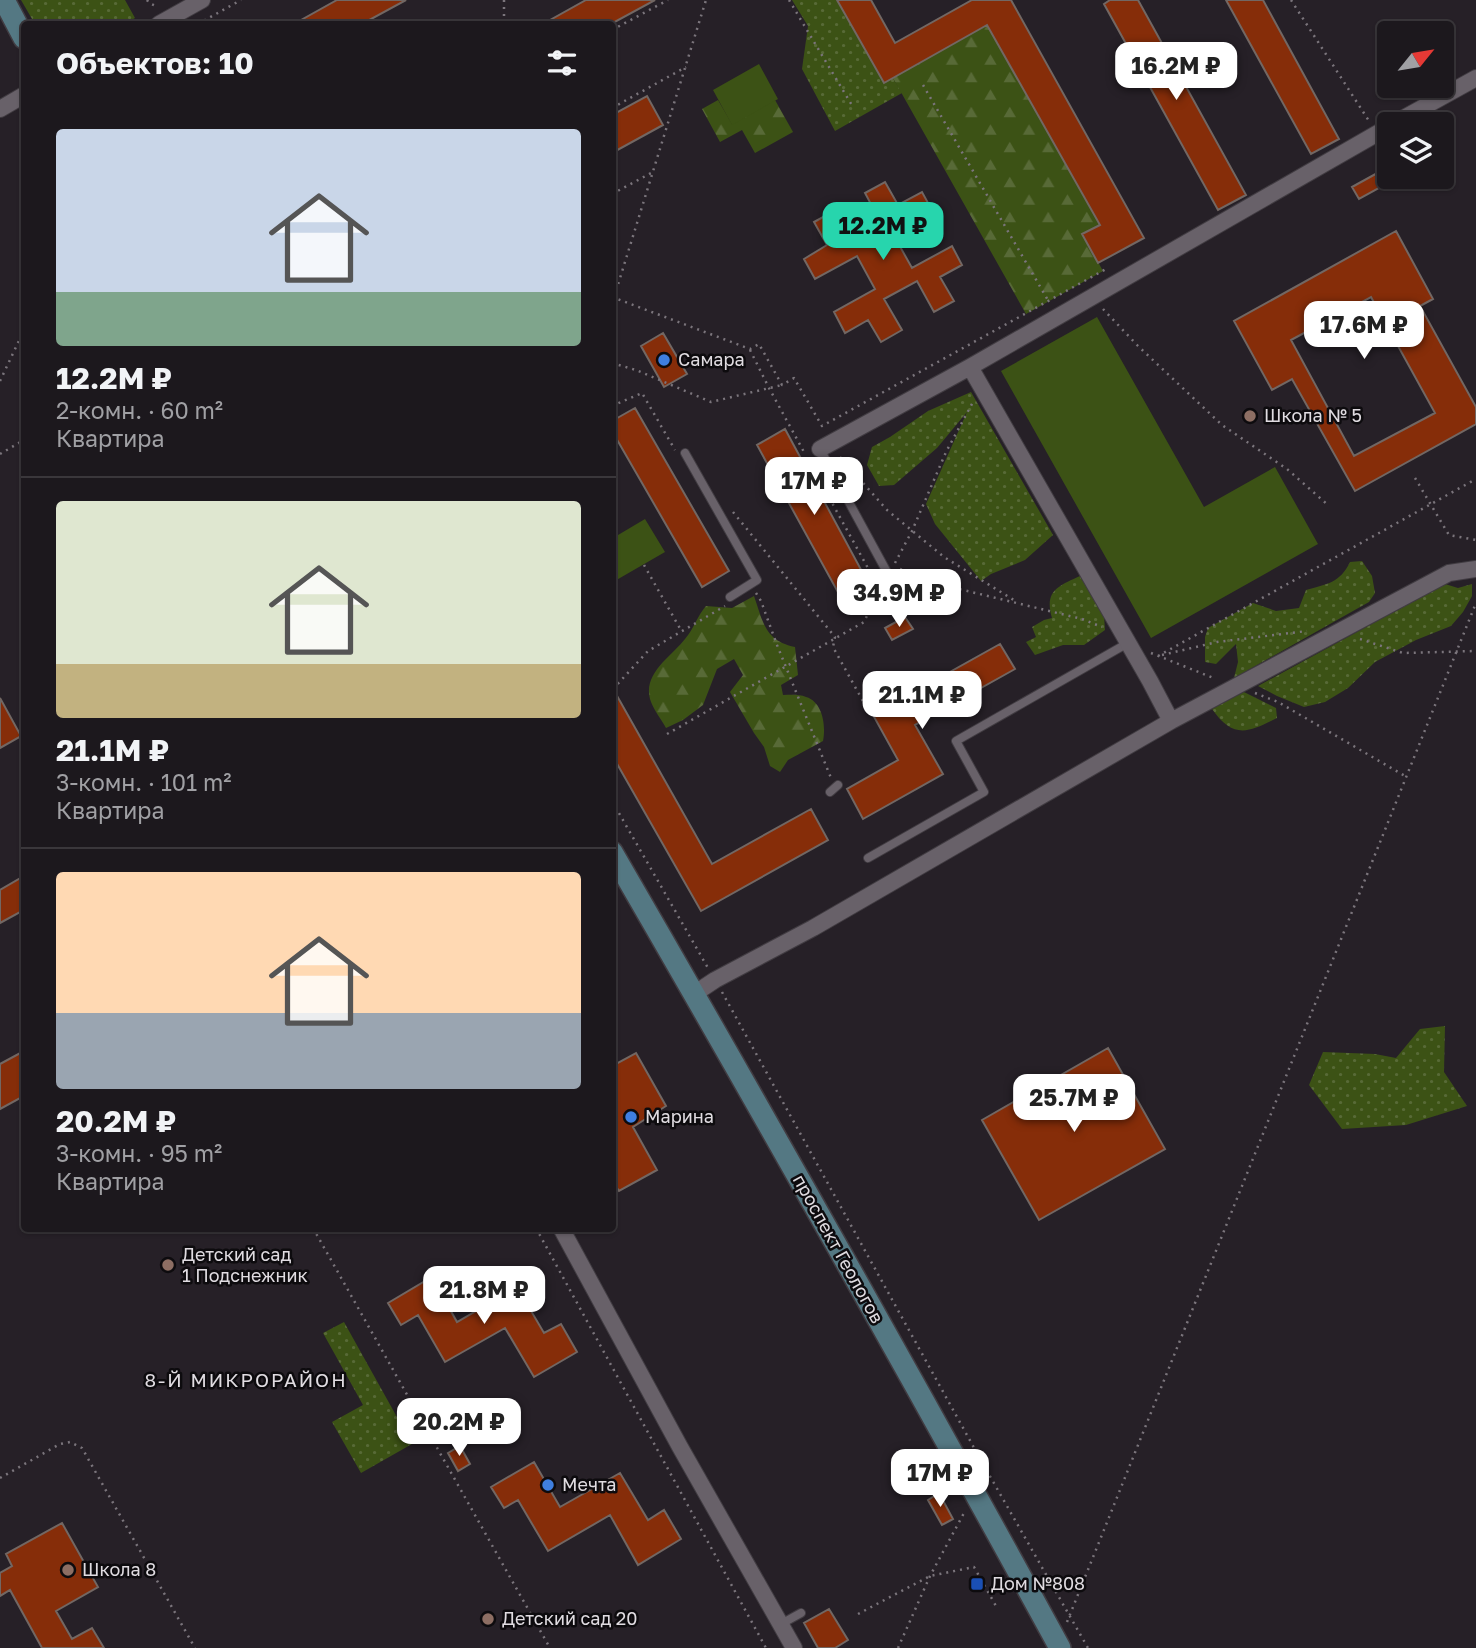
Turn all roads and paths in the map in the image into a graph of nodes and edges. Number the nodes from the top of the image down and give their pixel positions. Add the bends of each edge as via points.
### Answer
1 (4, 0) edge
2 (202, 0) edge
3 (241, 0) edge
4 (504, 0) edge
5 (668, 0) edge
6 (706, 0) edge
7 (789, 0) edge
8 (1291, 0) edge
9 (177, 19) edge
10 (203, 21) edge
11 (504, 21) edge
12 (616, 28) edge
13 (21, 31) edge
14 (686, 66) junction
15 (1476, 78) edge
16 (923, 85) dead end
17 (21, 97) edge
18 (616, 106) edge
19 (853, 107) dead end
20 (0, 109) edge
21 (1415, 112) edge
22 (1370, 123) dead end
23 (1377, 133) edge
24 (653, 172) junction
25 (616, 192) edge
26 (616, 292) edge
27 (1093, 297) junction
28 (616, 299) edge
29 (1058, 316) junction
30 (21, 336) edge
31 (750, 349) junction
32 (616, 364) edge
33 (970, 367) junction
34 (0, 381) edge
35 (782, 385) junction
36 (769, 388) junction
37 (977, 395) dead end
38 (616, 404) edge
39 (822, 426) dead end
40 (21, 442) edge
41 (824, 446) junction
42 (0, 453) edge
43 (680, 453) joint
44 (1415, 478) dead end
45 (1476, 479) edge
46 (726, 504) dead end
47 (1328, 505) dead end
48 (1430, 505) junction
49 (912, 531) junction
50 (1476, 540) edge
51 (644, 565) dead end
52 (1476, 569) edge
53 (888, 574) junction
54 (751, 584) junction
55 (880, 590) junction
56 (900, 596) dead end
57 (732, 599) joint
58 (1476, 603) edge
59 (1023, 605) junction
60 (682, 632) junction
61 (835, 637) junction
62 (1128, 643) junction
63 (1158, 656) junction
64 (786, 667) junction
65 (1238, 685) junction
66 (616, 686) edge
67 (869, 712) dead end
68 (1171, 721) junction
69 (667, 734) dead end
70 (1406, 777) junction
71 (834, 788) dead end
72 (616, 808) edge
73 (868, 858) dead end
74 (616, 859) edge
75 (715, 980) junction
76 (694, 994) junction
77 (315, 1232) edge
78 (538, 1232) edge
79 (563, 1232) edge
80 (0, 1478) edge
81 (975, 1493) junction
82 (930, 1576) junction
83 (996, 1606) dead end
84 (801, 1613) dead end
85 (858, 1614) dead end
86 (1067, 1622) dead end
87 (781, 1624) junction
88 (195, 1648) edge
89 (550, 1648) edge
90 (766, 1648) edge
91 (794, 1648) edge
92 (898, 1648) edge
93 (1060, 1648) edge
94 (1088, 1648) edge

1 - 13 street
2 - 9 street
3 - 10 path
4 - 11 path
5 - 12 path
6 - 14 path
7 - 19 path
8 - 22 path
14 - 18 path
14 - 24 path
15 - 21 street
16 - 29 path
17 - 20 street
23 - 27 street
24 - 25 path
24 - 26 path
27 - 29 street
27 - 47 path via 1222,425 1287,469
28 - 31 path
29 - 33 street
30 - 34 path
31 - 35 path via 759,344
31 - 36 path
32 - 36 path via 710,401
33 - 41 street
33 - 62 street
35 - 36 path
35 - 39 path via 794,378
36 - 55 path
37 - 49 path
38 - 43 path via 642,393
40 - 42 path
41 - 49 path
41 - 53 lane
43 - 54 lane via 757,580
44 - 48 path
45 - 48 path
46 - 61 path
48 - 50 path via 1449,536
48 - 63 path
49 - 59 path via 944,557
49 - 59 path via 893,567
51 - 60 path
52 - 65 street via 1448,573
53 - 55 path
53 - 56 lane
54 - 57 lane
54 - 64 path
55 - 61 path via 864,622
57 - 60 path
58 - 70 path
59 - 62 path via 1082,619 1109,629
60 - 66 path via 648,651
61 - 64 path
61 - 67 path via 833,647
62 - 63 path
62 - 68 street
62 - 73 lane via 956,741 985,792
63 - 65 path
64 - 69 path
64 - 71 path
65 - 68 street
65 - 70 path via 1278,702
68 - 75 street
70 - 86 path
72 - 75 path
74 - 76 street, проспект Геологов
75 - 76 street
75 - 94 path
76 - 81 street, проспект Геологов
77 - 89 path
78 - 90 path
79 - 87 street
80 - 88 path via 60,1444 70,1442 82,1448
81 - 82 path
81 - 93 street, проспект Геологов
82 - 83 path via 974,1567
82 - 85 path
82 - 92 path
84 - 87 lane
87 - 91 street

